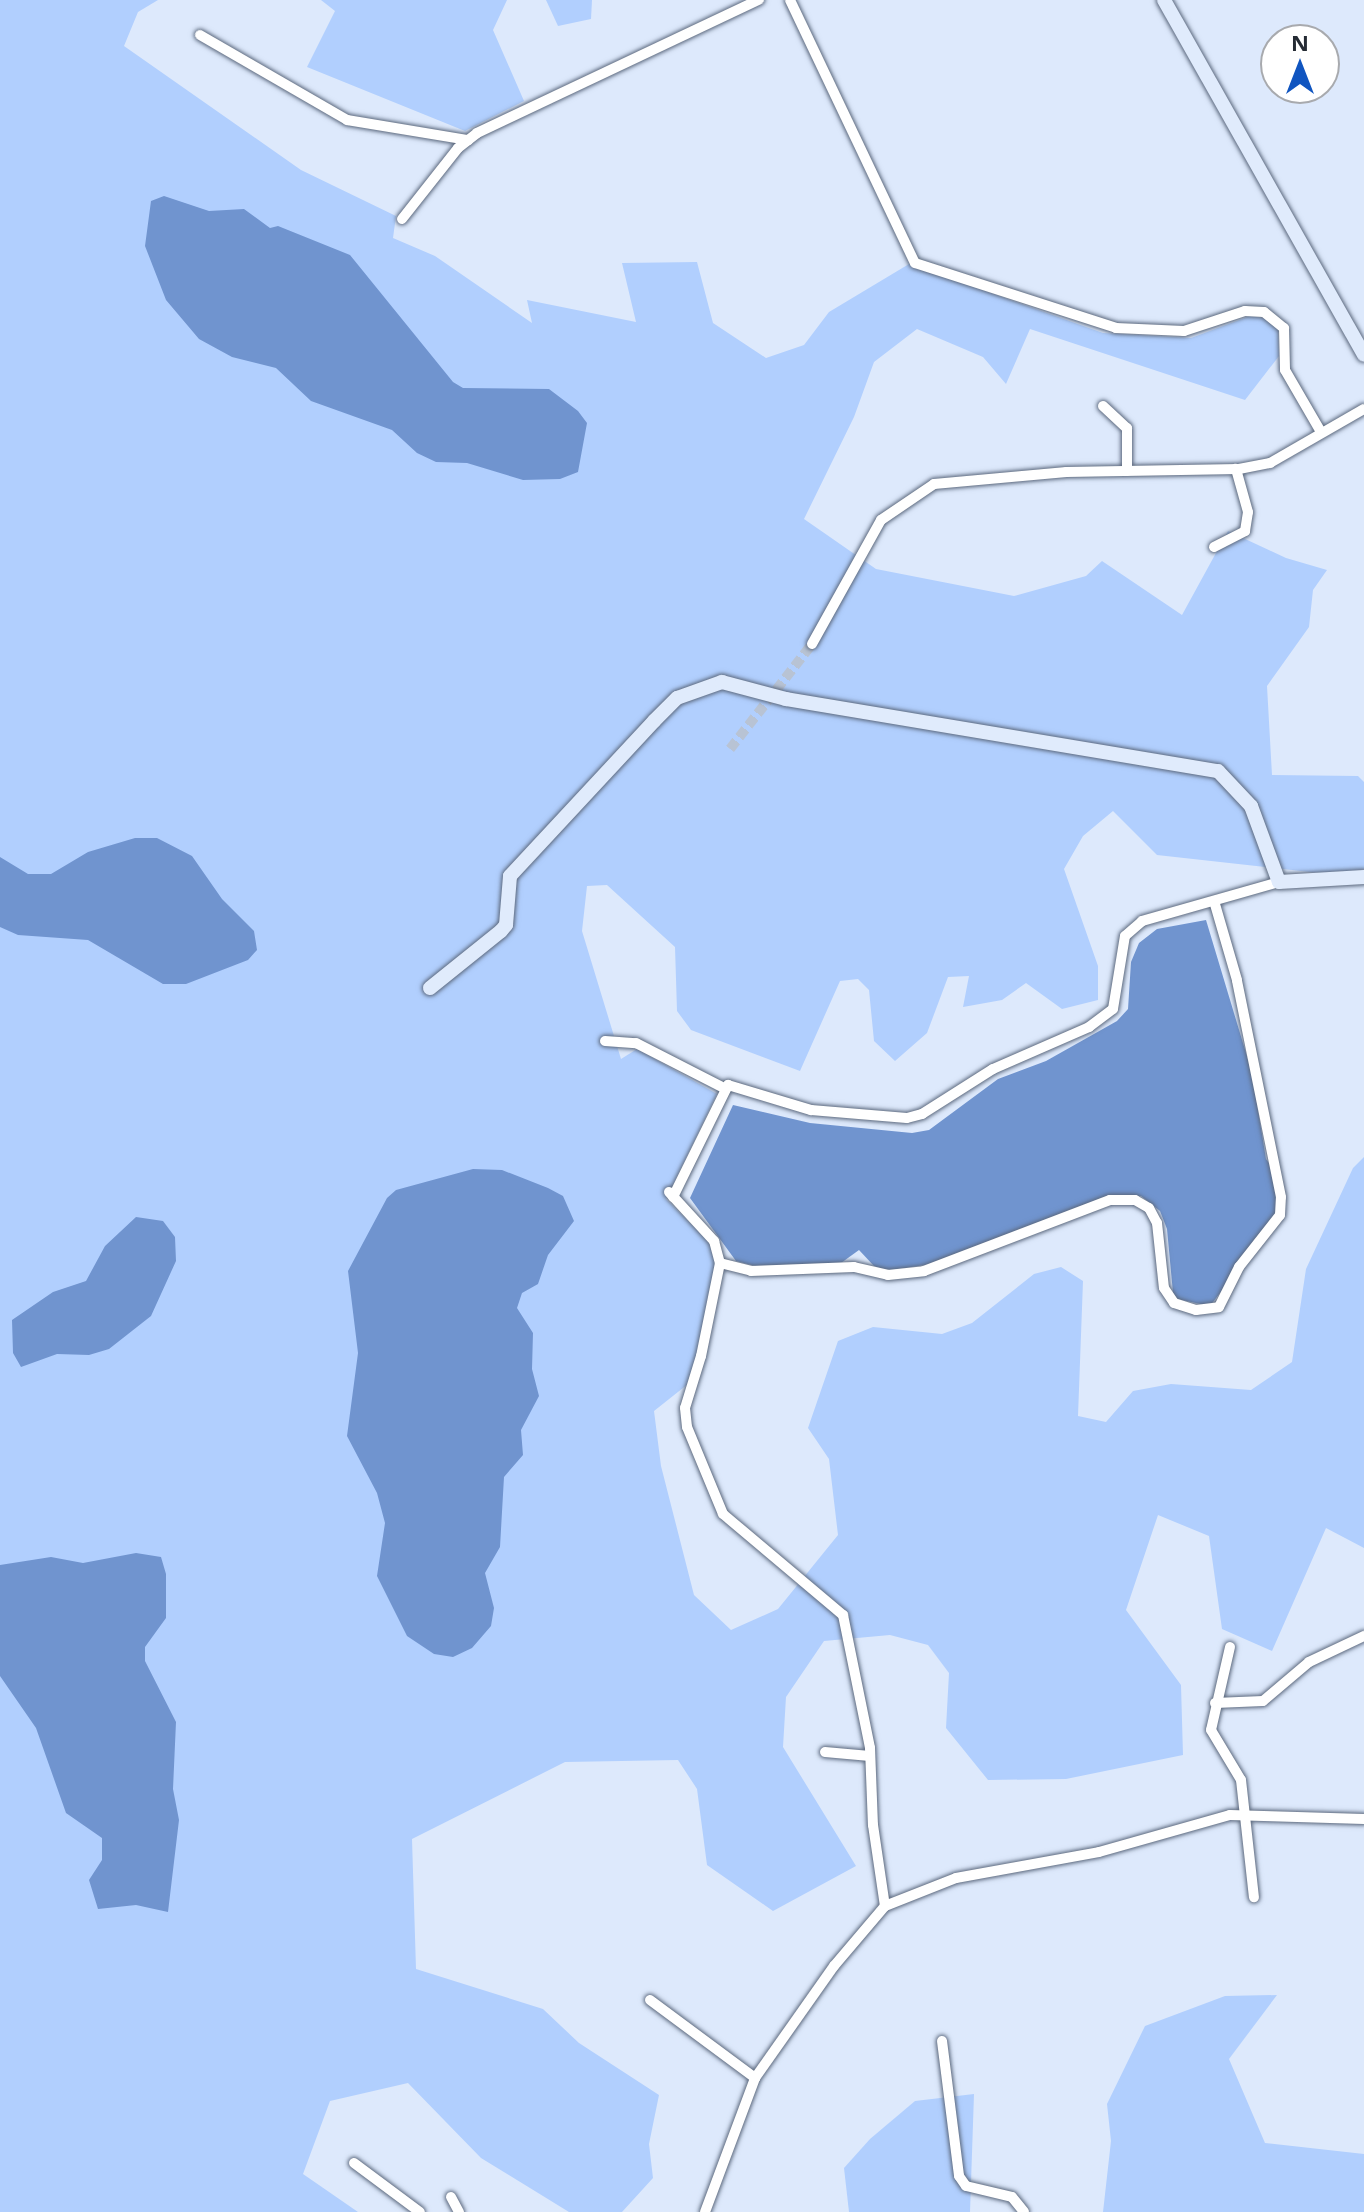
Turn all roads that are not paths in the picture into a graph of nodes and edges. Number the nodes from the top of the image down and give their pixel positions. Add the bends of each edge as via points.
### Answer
1 (759, 0) edge
2 (790, 0) edge
3 (1164, 0) edge
4 (200, 35) dead end
5 (468, 140) junction
6 (402, 219) dead end
7 (1364, 355) edge
8 (1103, 406) dead end
9 (1364, 409) edge
10 (1321, 432) junction
11 (1236, 469) junction
12 (1127, 471) junction
13 (1214, 547) dead end
14 (812, 644) tunnel mouth
15 (1364, 877) edge
16 (1279, 882) junction
17 (1214, 901) junction
18 (430, 988) dead end
19 (605, 1041) dead end
20 (726, 1089) junction
21 (720, 1263) junction
22 (1364, 1636) edge
23 (1230, 1647) dead end
24 (1215, 1703) junction
25 (825, 1752) dead end
26 (870, 1756) junction
27 (1245, 1815) junction
28 (1364, 1819) edge
29 (1254, 1897) dead end
30 (885, 1906) junction
31 (650, 2000) dead end
32 (942, 2041) dead end
33 (755, 2078) junction
34 (354, 2163) dead end
35 (451, 2197) dead end
36 (420, 2212) edge
37 (459, 2212) edge
38 (705, 2212) edge
39 (1024, 2212) edge

1 - 5 street via 504,117
2 - 10 street via 915,263 1116,328 1184,331 1245,311 1264,312 1284,328 1285,370
3 - 7 street
4 - 5 street via 347,120
5 - 6 street
8 - 12 street via 1127,428
9 - 10 street
10 - 11 street via 1270,463
11 - 12 street
11 - 13 street via 1248,512 1245,531
12 - 14 street via 964,477 934,484 906,499 881,520 866,543
15 - 16 street
16 - 17 street
16 - 18 street via 1251,806 1218,771 800,701 722,682 677,698 654,721 510,876 501,931
17 - 20 street via 1142,921 1125,936 1118,997 1113,1009 1089,1027 993,1069 922,1114 907,1118 811,1110 728,1085
17 - 21 street via 1237,980 1281,1197 1280,1215 1239,1267 1219,1307 1196,1310 1174,1303 1164,1288 1157,1223 1149,1208 1135,1200 1110,1200 924,1271 751,1271
19 - 20 street via 636,1043
20 - 21 street via 671,1195 714,1241
21 - 26 street via 685,1408 687,1427 723,1514 843,1615
22 - 24 street via 1309,1662 1263,1701
23 - 24 street
24 - 27 street via 1211,1730 1238,1772
25 - 26 street
26 - 30 street
27 - 28 street
27 - 29 street
27 - 30 street via 1099,1852 956,1878
30 - 33 street via 834,1966
31 - 33 street
32 - 39 street via 959,2176 966,2186 1012,2197
33 - 38 street
34 - 36 street
35 - 37 street

